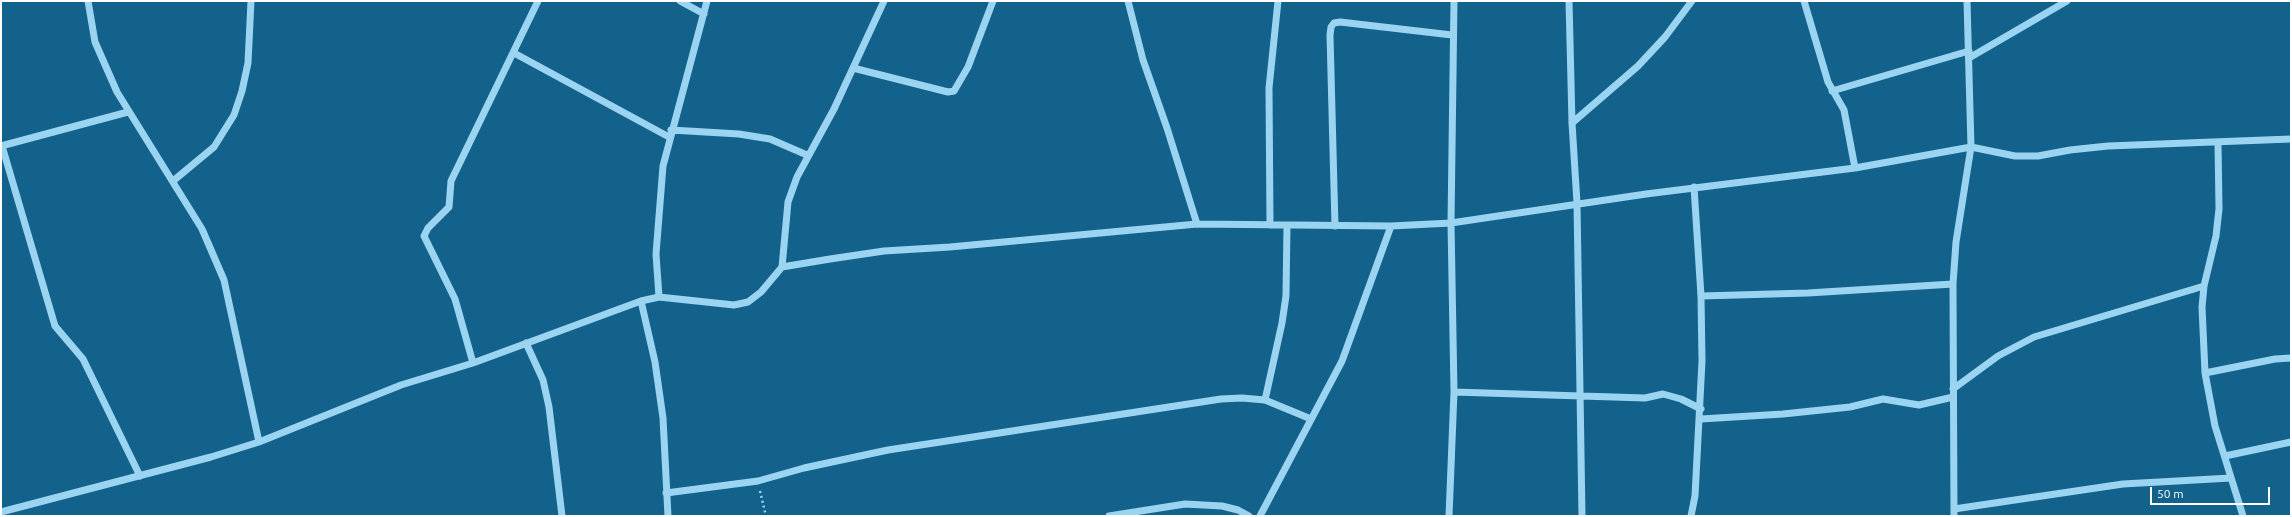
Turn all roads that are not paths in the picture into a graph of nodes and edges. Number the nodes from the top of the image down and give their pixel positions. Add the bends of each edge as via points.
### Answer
1 (88, 1) edge
2 (251, 1) edge
3 (538, 1) edge
4 (680, 1) edge
5 (707, 1) edge
6 (884, 1) edge
7 (993, 1) edge
8 (1128, 1) edge
9 (1278, 1) edge
10 (1454, 1) edge
11 (1569, 1) edge
12 (1692, 1) edge
13 (1804, 1) edge
14 (1967, 1) edge
15 (2067, 1) edge
16 (704, 14) junction
17 (1452, 35) junction
18 (514, 53) junction
19 (1969, 54) junction
20 (853, 68) junction
21 (1832, 91) junction
22 (128, 112) junction
23 (1572, 123) junction
24 (670, 133) junction
25 (2291, 139) edge
26 (2218, 142) junction
27 (2, 146) edge
28 (1971, 147) junction
29 (807, 155) junction
30 (1855, 168) junction
31 (173, 181) junction
32 (1694, 188) junction
33 (1577, 203) junction
34 (1451, 223) junction
35 (1197, 224) junction
36 (1270, 225) junction
37 (1287, 225) junction
38 (1334, 226) junction
39 (1391, 226) junction
40 (782, 267) junction
41 (1953, 284) junction
42 (2204, 286) junction
43 (1701, 296) junction
44 (659, 297) junction
45 (641, 301) junction
46 (526, 343) junction
47 (2291, 358) edge
48 (473, 363) junction
49 (2204, 374) junction
50 (1953, 389) junction
51 (1454, 392) junction
52 (1581, 398) junction
53 (1953, 398) junction
54 (1265, 400) junction
55 (1701, 409) junction
56 (1311, 419) junction
57 (1700, 419) junction
58 (259, 442) junction
59 (2291, 442) edge
60 (2225, 456) junction
61 (140, 476) junction
62 (2231, 478) junction
63 (666, 493) junction
64 (1, 512) edge
65 (1954, 512) edge
66 (562, 516) edge
67 (668, 516) edge
68 (1109, 516) edge
69 (1249, 516) edge
70 (1260, 516) edge
71 (1449, 516) edge
72 (1582, 516) edge
73 (1691, 516) edge
74 (2243, 516) edge

1 - 22 street via 95,42
2 - 31 street via 248,63 234,115 214,147
3 - 18 street
4 - 16 street
5 - 16 street
6 - 20 street
7 - 20 street via 968,67 954,91 948,92
8 - 35 street via 1143,60
9 - 36 street via 1269,88
10 - 17 street
11 - 23 street
12 - 23 street via 1665,37 1638,66
13 - 21 street
14 - 19 street
15 - 19 street
16 - 24 street
17 - 34 street
17 - 38 street via 1334,23 1330,35
18 - 24 street
18 - 48 street via 451,181 449,207 428,228 424,236 455,299
19 - 21 street
19 - 28 street
20 - 29 street via 834,109
21 - 30 street via 1848,121
22 - 27 street
22 - 31 street
23 - 33 street
24 - 29 street via 739,134 770,139
24 - 44 street via 663,166 658,218 656,273
25 - 26 street
26 - 28 street via 2108,146 2038,156 2016,156
26 - 42 street via 2219,209 2216,236
27 - 61 street via 55,326 75,349 92,376
28 - 30 street
28 - 41 street via 1956,242
29 - 40 street via 788,202
30 - 32 street
31 - 58 street via 202,229 224,280
32 - 33 street
32 - 43 street
33 - 34 street
33 - 52 street
34 - 39 street
34 - 51 street
35 - 36 street
35 - 40 street via 884,251
36 - 37 street
37 - 38 street
37 - 54 street via 1286,296
38 - 39 street
39 - 56 street via 1342,361
40 - 44 street via 761,292 748,302 734,305
41 - 43 street via 1808,293
41 - 50 street
42 - 49 street
42 - 50 street via 2034,337 1998,356
43 - 55 street
44 - 45 street
45 - 46 street
45 - 63 street via 656,362 663,418
46 - 48 street
46 - 66 street via 543,380 550,407
47 - 49 street via 2275,358
48 - 58 street via 401,385
49 - 60 street via 2215,426
50 - 53 street
51 - 52 street
51 - 71 street
52 - 55 street via 1645,398 1663,394
52 - 72 street
53 - 57 street via 1919,405 1883,399 1850,407
53 - 65 street
54 - 56 street
54 - 63 street via 1220,399 888,450 758,481
55 - 57 street
56 - 70 street
57 - 73 street via 1695,496
58 - 61 street
59 - 60 street
60 - 62 street
61 - 64 street
62 - 65 street via 2123,484
62 - 74 street
63 - 67 street
68 - 69 street via 1185,504 1222,506

